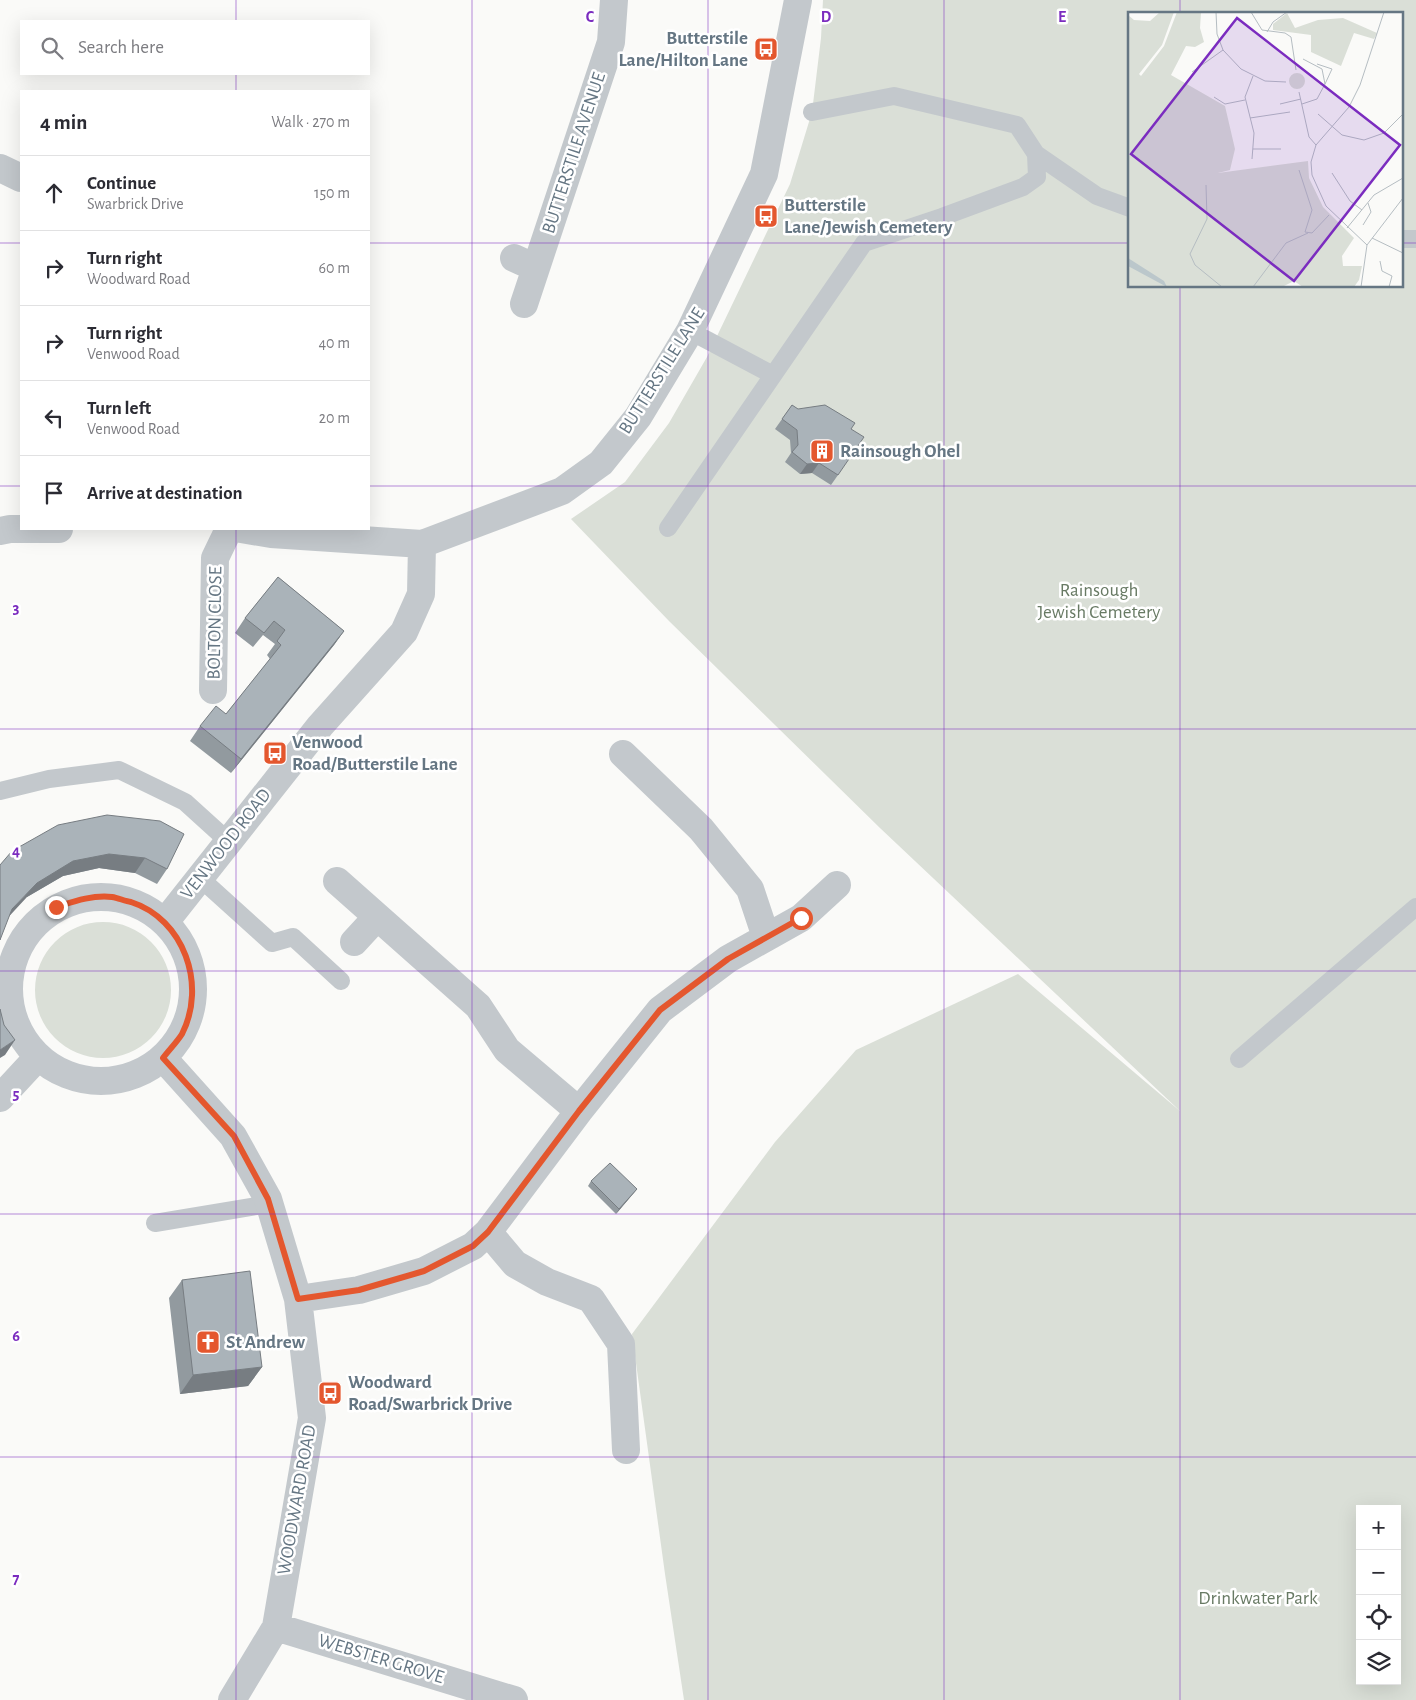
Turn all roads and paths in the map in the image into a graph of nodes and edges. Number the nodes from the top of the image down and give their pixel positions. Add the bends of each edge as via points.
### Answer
1 (614, 0) edge
2 (798, 0) edge
3 (812, 112) dead end
4 (1036, 154) junction
5 (0, 168) edge
6 (20, 178) edge
7 (1128, 207) edge
8 (524, 304) dead end
9 (690, 331) junction
10 (774, 375) junction
11 (668, 528) dead end
12 (20, 529) edge
13 (229, 530) edge
14 (247, 530) edge
15 (0, 531) edge
16 (422, 544) junction
17 (213, 690) dead end
18 (623, 754) dead end
19 (0, 791) edge
20 (228, 841) junction
21 (200, 878) junction
22 (337, 881) dead end
23 (837, 885) dead end
24 (1416, 907) edge
25 (377, 917) junction
26 (165, 922) junction
27 (766, 937) junction
28 (354, 942) dead end
29 (341, 981) dead end
30 (38, 1057) junction
31 (163, 1058) junction
32 (1239, 1059) dead end
33 (0, 1098) edge
34 (579, 1111) junction
35 (269, 1204) junction
36 (155, 1222) dead end
37 (488, 1232) junction
38 (298, 1299) junction
39 (626, 1450) dead end
40 (276, 1627) junction
41 (232, 1700) edge
42 (514, 1700) edge

1 - 8 street, BUTTERSTILE AVENUE via 611,42 525,263
2 - 9 street, BUTTERSTILE LANE via 764,174
3 - 4 lane via 894,96 1017,125
4 - 7 lane via 1097,196
4 - 10 lane via 1037,177 1023,187 864,243
5 - 6 street
9 - 10 lane
9 - 16 street, BUTTERSTILE LANE via 638,417 601,463 562,491
10 - 11 lane
12 - 15 street
13 - 17 street, BOLTON CLOSE via 215,558
14 - 16 street, BUTTERSTILE LANE
16 - 20 street, VENWOOD ROAD via 421,594 404,632 320,726
18 - 27 street via 701,829 750,889
19 - 20 lane via 49,779 119,770 185,802
20 - 21 street, VENWOOD ROAD
21 - 26 street, VENWOOD ROAD
21 - 29 lane via 272,943 293,937
22 - 25 street
23 - 27 street via 801,918
24 - 32 lane
25 - 28 street
25 - 34 street via 478,1006 507,1050
26 - 30 street via 141,906 114,897 84,898 56,907 33,925 17,949 9,977 10,1007 20,1034
26 - 31 street via 183,947 192,976 192,1006 181,1034
27 - 34 street via 728,959 660,1010
30 - 31 street via 61,1072 86,1080 114,1080 140,1073
30 - 33 street
31 - 35 street, WOODWARD ROAD via 234,1136
34 - 37 street
35 - 36 lane
35 - 38 street, WOODWARD ROAD
37 - 38 street via 473,1246 424,1271 359,1290
37 - 39 street via 515,1264 548,1282 591,1299 621,1344
38 - 40 street, WOODWARD ROAD via 312,1418
40 - 41 street, WOODWARD ROAD
40 - 42 street, WEBSTER GROVE

